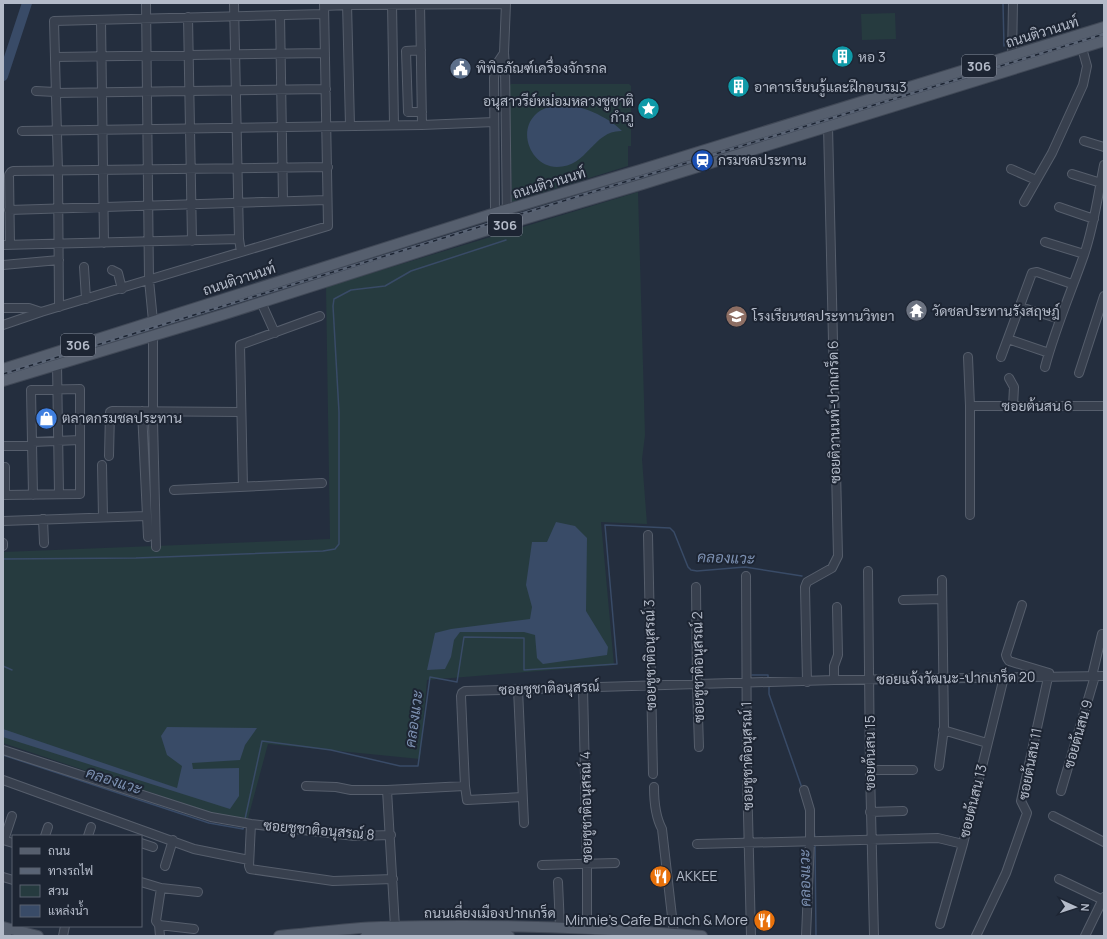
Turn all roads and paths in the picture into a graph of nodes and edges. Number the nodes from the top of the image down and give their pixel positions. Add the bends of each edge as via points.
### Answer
1 (146, 3) edge
2 (234, 3) edge
3 (506, 3) edge
4 (1012, 3) edge
5 (348, 4) edge
6 (392, 4) edge
7 (420, 4) edge
8 (472, 4) edge
9 (324, 8) edge
10 (280, 15) junction
11 (235, 16) junction
12 (188, 17) junction
13 (146, 18) junction
14 (101, 20) junction
15 (1104, 27) edge
16 (1104, 41) edge
17 (1082, 48) junction
18 (421, 50) junction
19 (325, 53) junction
20 (504, 53) junction
21 (236, 54) junction
22 (281, 54) junction
23 (189, 55) junction
24 (102, 56) junction
25 (147, 56) junction
26 (1012, 56) junction
27 (55, 57) junction
28 (933, 80) junction
29 (326, 89) junction
30 (236, 90) junction
31 (281, 90) junction
32 (36, 91) dead end
33 (190, 91) junction
34 (146, 92) junction
35 (55, 93) junction
36 (102, 93) junction
37 (935, 93) junction
38 (854, 104) junction
39 (422, 112) junction
40 (858, 117) junction
41 (494, 122) junction
42 (394, 125) junction
43 (422, 125) junction
44 (327, 126) junction
45 (350, 126) junction
46 (828, 126) junction
47 (282, 127) junction
48 (191, 128) junction
49 (237, 128) junction
50 (147, 129) junction
51 (102, 130) junction
52 (22, 131) dead end
53 (57, 131) junction
54 (1084, 141) dead end
55 (1104, 147) edge
56 (494, 148) junction
57 (506, 148) junction
58 (1104, 165) edge
59 (328, 167) junction
60 (238, 168) junction
61 (283, 168) junction
62 (1011, 168) dead end
63 (191, 169) junction
64 (58, 170) junction
65 (104, 170) junction
66 (148, 170) junction
67 (1072, 174) dead end
68 (1036, 180) junction
69 (1101, 183) junction
70 (327, 200) junction
71 (283, 201) junction
72 (1024, 202) dead end
73 (238, 203) junction
74 (191, 204) junction
75 (148, 206) junction
76 (103, 207) junction
77 (1060, 207) dead end
78 (58, 208) junction
79 (9, 210) junction
80 (506, 210) junction
81 (495, 212) junction
82 (1094, 219) junction
83 (508, 225) junction
84 (497, 227) junction
85 (239, 239) junction
86 (192, 240) junction
87 (104, 242) junction
88 (148, 242) junction
89 (1045, 242) dead end
90 (59, 244) junction
91 (6, 245) edge
92 (241, 252) junction
93 (1084, 254) junction
94 (59, 260) junction
95 (3, 265) edge
96 (84, 267) dead end
97 (112, 270) dead end
98 (149, 280) junction
99 (1072, 284) junction
100 (122, 288) junction
101 (1104, 296) edge
102 (86, 299) junction
103 (261, 302) junction
104 (1020, 306) junction
105 (59, 307) junction
106 (3, 308) edge
107 (41, 312) junction
108 (320, 316) dead end
109 (1060, 319) junction
110 (153, 321) junction
111 (3, 325) edge
112 (275, 333) junction
113 (153, 335) junction
114 (1008, 340) junction
115 (1049, 353) junction
116 (968, 357) dead end
117 (1000, 357) dead end
118 (57, 364) junction
119 (1045, 367) dead end
120 (3, 369) edge
121 (1079, 373) dead end
122 (1009, 378) dead end
123 (3, 381) edge
124 (57, 390) junction
125 (970, 406) junction
126 (1013, 406) junction
127 (1104, 406) edge
128 (142, 411) junction
129 (153, 412) junction
130 (241, 412) junction
131 (80, 440) junction
132 (58, 441) junction
133 (32, 444) junction
134 (3, 446) edge
135 (109, 456) dead end
136 (102, 465) dead end
137 (5, 467) dead end
138 (322, 483) dead end
139 (243, 486) junction
140 (174, 490) dead end
141 (59, 494) junction
142 (4, 495) edge
143 (33, 495) junction
144 (970, 515) dead end
145 (146, 516) junction
146 (103, 518) junction
147 (43, 519) junction
148 (3, 521) edge
149 (648, 535) dead end
150 (148, 537) dead end
151 (44, 543) dead end
152 (156, 547) dead end
153 (868, 571) dead end
154 (746, 576) dead end
155 (942, 580) dead end
156 (696, 587) dead end
157 (942, 599) junction
158 (903, 600) dead end
159 (1022, 605) dead end
160 (837, 607) dead end
161 (1102, 634) dead end
162 (1093, 676) junction
163 (1104, 676) edge
164 (1004, 677) junction
165 (1048, 677) junction
166 (870, 679) junction
167 (944, 679) junction
168 (834, 680) junction
169 (807, 682) junction
170 (746, 683) junction
171 (697, 684) junction
172 (651, 685) junction
173 (583, 687) junction
174 (518, 689) junction
175 (943, 730) junction
176 (987, 744) junction
177 (700, 747) dead end
178 (3, 750) edge
179 (939, 766) dead end
180 (870, 770) junction
181 (913, 770) dead end
182 (654, 774) dead end
183 (3, 780) edge
184 (306, 786) dead end
185 (465, 786) junction
186 (654, 787) dead end
187 (387, 790) junction
188 (804, 790) dead end
189 (1061, 791) dead end
190 (522, 797) junction
191 (903, 811) dead end
192 (870, 812) junction
193 (12, 816) dead end
194 (1053, 816) dead end
195 (246, 823) junction
196 (524, 823) dead end
197 (48, 827) dead end
198 (91, 827) dead end
199 (45, 835) edge
200 (88, 835) edge
201 (391, 835) junction
202 (3, 840) edge
203 (173, 840) junction
204 (871, 840) junction
205 (811, 841) junction
206 (749, 842) junction
207 (1104, 842) edge
208 (142, 843) edge
209 (697, 844) dead end
210 (963, 844) junction
211 (153, 847) dead end
212 (249, 860) junction
213 (615, 863) dead end
214 (542, 865) dead end
215 (588, 865) junction
216 (165, 866) dead end
217 (393, 879) junction
218 (1059, 879) dead end
219 (142, 882) edge
220 (558, 882) dead end
221 (161, 888) junction
222 (198, 892) dead end
223 (1103, 899) edge
224 (940, 924) dead end
225 (162, 926) junction
226 (3, 927) edge
227 (560, 928) junction
228 (587, 928) junction
229 (194, 929) dead end
230 (396, 933) edge
231 (674, 934) junction
232 (3, 935) edge
233 (6, 936) edge
234 (38, 936) edge
235 (160, 936) edge
236 (165, 936) edge
237 (279, 936) edge
238 (366, 936) edge
239 (509, 936) edge
240 (702, 936) edge
241 (751, 936) edge
242 (806, 936) edge
243 (874, 936) edge
244 (976, 936) edge
245 (1085, 936) edge

1 - 13 street
2 - 11 street
3 - 8 street
3 - 20 street
4 - 26 street
5 - 6 street
5 - 9 street
5 - 45 street
6 - 7 street
6 - 42 street
7 - 8 street
7 - 18 street
9 - 10 street
9 - 19 street
10 - 11 street
10 - 22 street
11 - 12 street
11 - 21 street
12 - 13 street
12 - 23 street
13 - 14 street
13 - 25 street
14 - 24 street
14 - 27 street via 54,21
15 - 26 main road, ถนนติวานนท์ / 306
16 - 17 main road, ถนนติวานนท์ / 306
17 - 37 main road, ถนนติวานนท์ / 306
17 - 68 street via 1087,66 1084,85 1052,153
18 - 39 street
18 - 39 street via 406,50 408,112
19 - 22 street
19 - 29 street
20 - 41 street via 496,65
20 - 57 street
21 - 22 street
21 - 23 street
21 - 30 street
22 - 31 street
23 - 25 street
23 - 33 street
24 - 25 street
24 - 27 street
24 - 36 street
25 - 34 street
26 - 28 main road, ถนนติวานนท์ / 306
27 - 35 street
28 - 37 main road
28 - 38 main road, ถนนติวานนท์ / 306
29 - 31 street
29 - 44 street
30 - 31 street
30 - 33 street
30 - 49 street
31 - 47 street
32 - 35 street
33 - 34 street
33 - 48 street
34 - 36 street
34 - 50 street
35 - 36 street
35 - 53 street
36 - 51 street
37 - 40 main road, ถนนติวานนท์ / 306
38 - 40 main road
38 - 80 main road, ถนนติวานนท์ / 306
39 - 43 street
40 - 46 main road, ถนนติวานนท์ / 306
41 - 43 street
41 - 56 street
42 - 43 street
42 - 45 street
44 - 45 street
44 - 47 street
44 - 59 street
46 - 83 main road, ถนนติวานนท์ / 306
46 - 169 street, ซอยติวานนท์-ปากเกร็ด 6 via 838,556 832,568 805,584
47 - 49 street
47 - 61 street
48 - 49 street
48 - 50 street
48 - 63 street
49 - 60 street
50 - 51 street
50 - 66 street
51 - 53 street
51 - 65 street
52 - 53 street
53 - 64 street
54 - 55 street
56 - 57 street
56 - 81 street
57 - 80 street
58 - 69 street
59 - 61 street
59 - 70 street
60 - 61 street
60 - 63 street
60 - 73 street
61 - 71 street
62 - 68 street
63 - 66 street
63 - 74 street
64 - 65 street
64 - 78 street
64 - 79 street via 10,172
65 - 66 street
65 - 76 street
66 - 75 street
67 - 69 street
68 - 72 street
69 - 82 street
70 - 71 street
70 - 92 street via 328,226
71 - 73 street
73 - 74 street
73 - 85 street
74 - 75 street
74 - 86 street
75 - 76 street
75 - 88 street
76 - 78 street
76 - 87 street
77 - 82 street
78 - 79 street
78 - 90 street
79 - 91 street
80 - 81 main road, ถนนติวานนท์ / 306
80 - 83 street
81 - 84 street
81 - 110 main road, ถนนติวานนท์ / 306
82 - 93 street
83 - 84 main road, ถนนติวานนท์ / 306
84 - 103 main road, ถนนติวานนท์ / 306
85 - 86 street
85 - 92 street
86 - 88 street
87 - 88 street
87 - 90 street
88 - 98 street
89 - 93 street
90 - 91 street
90 - 94 street
92 - 98 street
93 - 99 street
94 - 95 street
94 - 105 street
96 - 102 street
97 - 100 street via 118,274
98 - 100 street
98 - 110 street
99 - 104 street via 1037,272 1033,273
99 - 109 street
100 - 102 street
101 - 121 street
102 - 105 street
103 - 112 street
103 - 113 main road, ถนนติวานนท์ / 306
104 - 109 street
104 - 114 street
105 - 107 street
106 - 107 street via 29,308
107 - 111 street
108 - 112 street
109 - 115 street
110 - 113 main road
110 - 120 main road, ถนนติวานนท์ / 306
112 - 130 street via 240,345
113 - 118 main road, ถนนติวานนท์ / 306
113 - 129 street
114 - 115 street
114 - 117 street
115 - 119 street
116 - 125 street
118 - 123 main road, ถนนติวานนท์ / 306
118 - 124 street
122 - 126 street via 1014,387
124 - 131 street via 80,389
124 - 132 street
124 - 133 street via 31,390
125 - 126 street, ซอยต้นสน 6
125 - 144 street
126 - 127 street, ซอยต้นสน 6
128 - 129 street
128 - 135 street via 110,412
128 - 145 street
129 - 130 street
129 - 152 street
130 - 139 street
131 - 132 street
131 - 141 street via 80,494
132 - 133 street
132 - 141 street
133 - 134 street
133 - 143 street
136 - 146 street
137 - 142 street
138 - 139 street
139 - 140 street
141 - 143 street
142 - 143 street
145 - 146 street
145 - 150 street
146 - 147 street
147 - 148 street
147 - 151 street
149 - 172 street, ซอยชูชาติอนุสรณ์ 3
153 - 166 street, ซอยต้นสน 15
154 - 170 street, ซอยชูชาติอนุสรณ์ 1
155 - 157 street
156 - 171 street, ซอยชูชาติอนุสรณ์ 2
157 - 158 street
157 - 167 street
159 - 165 street via 1006,654 1007,658 1009,661 1049,672
160 - 168 street via 838,655 834,666
161 - 162 street, ซอยต้นสน 9
162 - 163 street, ซอยแจ้งวัฒนะ-ปากเกร็ด 20
162 - 165 street, ซอยแจ้งวัฒนะ-ปากเกร็ด 20
162 - 189 street, ซอยต้นสน 9
164 - 165 street, ซอยแจ้งวัฒนะ-ปากเกร็ด 20
164 - 167 street, ซอยแจ้งวัฒนะ-ปากเกร็ด 20
164 - 176 street, ซอยต้นสน 13
165 - 244 street, ซอยต้นสน 11 via 1021,801 1026,813 1006,873
166 - 167 street, ซอยแจ้งวัฒนะ-ปากเกร็ด 20
166 - 168 street, ซอยแจ้งวัฒนะ-ปากเกร็ด 20
166 - 180 street, ซอยต้นสน 15
167 - 175 street
168 - 169 street, ซอยแจ้งวัฒนะ-ปากเกร็ด 20
169 - 170 street, ซอยชูชาติอนุสรณ์
170 - 171 street, ซอยชูชาติอนุสรณ์
170 - 206 street, ซอยชูชาติอนุสรณ์ 1
171 - 172 street, ซอยชูชาติอนุสรณ์
171 - 177 street, ซอยชูชาติอนุสรณ์ 2
172 - 173 street, ซอยชูชาติอนุสรณ์
172 - 182 street, ซอยชูชาติอนุสรณ์ 3
173 - 174 street, ซอยชูชาติอนุสรณ์
173 - 215 street, ซอยชูชาติอนุสรณ์ 4
174 - 185 street, ซอยชูชาติอนุสรณ์ via 462,693
174 - 190 street
175 - 176 street
175 - 179 street
176 - 210 street, ซอยต้นสน 13
178 - 195 street, ซอยชูชาติอนุสรณ์ 8 via 212,817
180 - 181 street
180 - 192 street, ซอยต้นสน 15
183 - 203 street
184 - 187 street
185 - 187 street
185 - 190 street via 467,800
186 - 231 street via 658,821 662,829
187 - 201 street
188 - 205 street via 810,813
190 - 196 street
191 - 192 street
192 - 204 street, ซอยต้นสน 15
193 - 202 street
194 - 207 street
195 - 201 street, ซอยชูชาติอนุสรณ์ 8 via 355,836
195 - 212 street
197 - 199 street
198 - 200 street
201 - 217 street
203 - 212 street via 194,849
203 - 216 street
204 - 205 street
204 - 210 street via 938,838
204 - 243 street, ซอยต้นสน 15
205 - 206 street
205 - 242 street
206 - 209 street
206 - 241 street, ซอยชูชาติอนุสรณ์ 1
208 - 211 street
210 - 224 street, ซอยต้นสน 13
212 - 217 street via 252,870 333,881
213 - 215 street
214 - 215 street
215 - 228 street, ซอยชูชาติอนุสรณ์ 4
217 - 230 street
218 - 223 street
219 - 221 street
220 - 227 street
221 - 222 street
221 - 225 street via 156,921
223 - 245 street
225 - 229 street
225 - 235 street
225 - 236 street
226 - 234 main road
227 - 228 main road, ถนนเลี่ยงเมืองปากเกร็ด
227 - 230 main road, ถนนเลี่ยงเมืองปากเกร็ด via 513,926
228 - 231 main road, ถนนเลี่ยงเมืองปากเกร็ด
230 - 237 main road, ถนนเลี่ยงเมืองปากเกร็ด via 380,927
230 - 238 main road, ถนนเลี่ยงเมืองปากเกร็ด
230 - 239 main road, ถนนเลี่ยงเมืองปากเกร็ด
231 - 240 main road, ถนนเลี่ยงเมืองปากเกร็ด
232 - 233 main road

